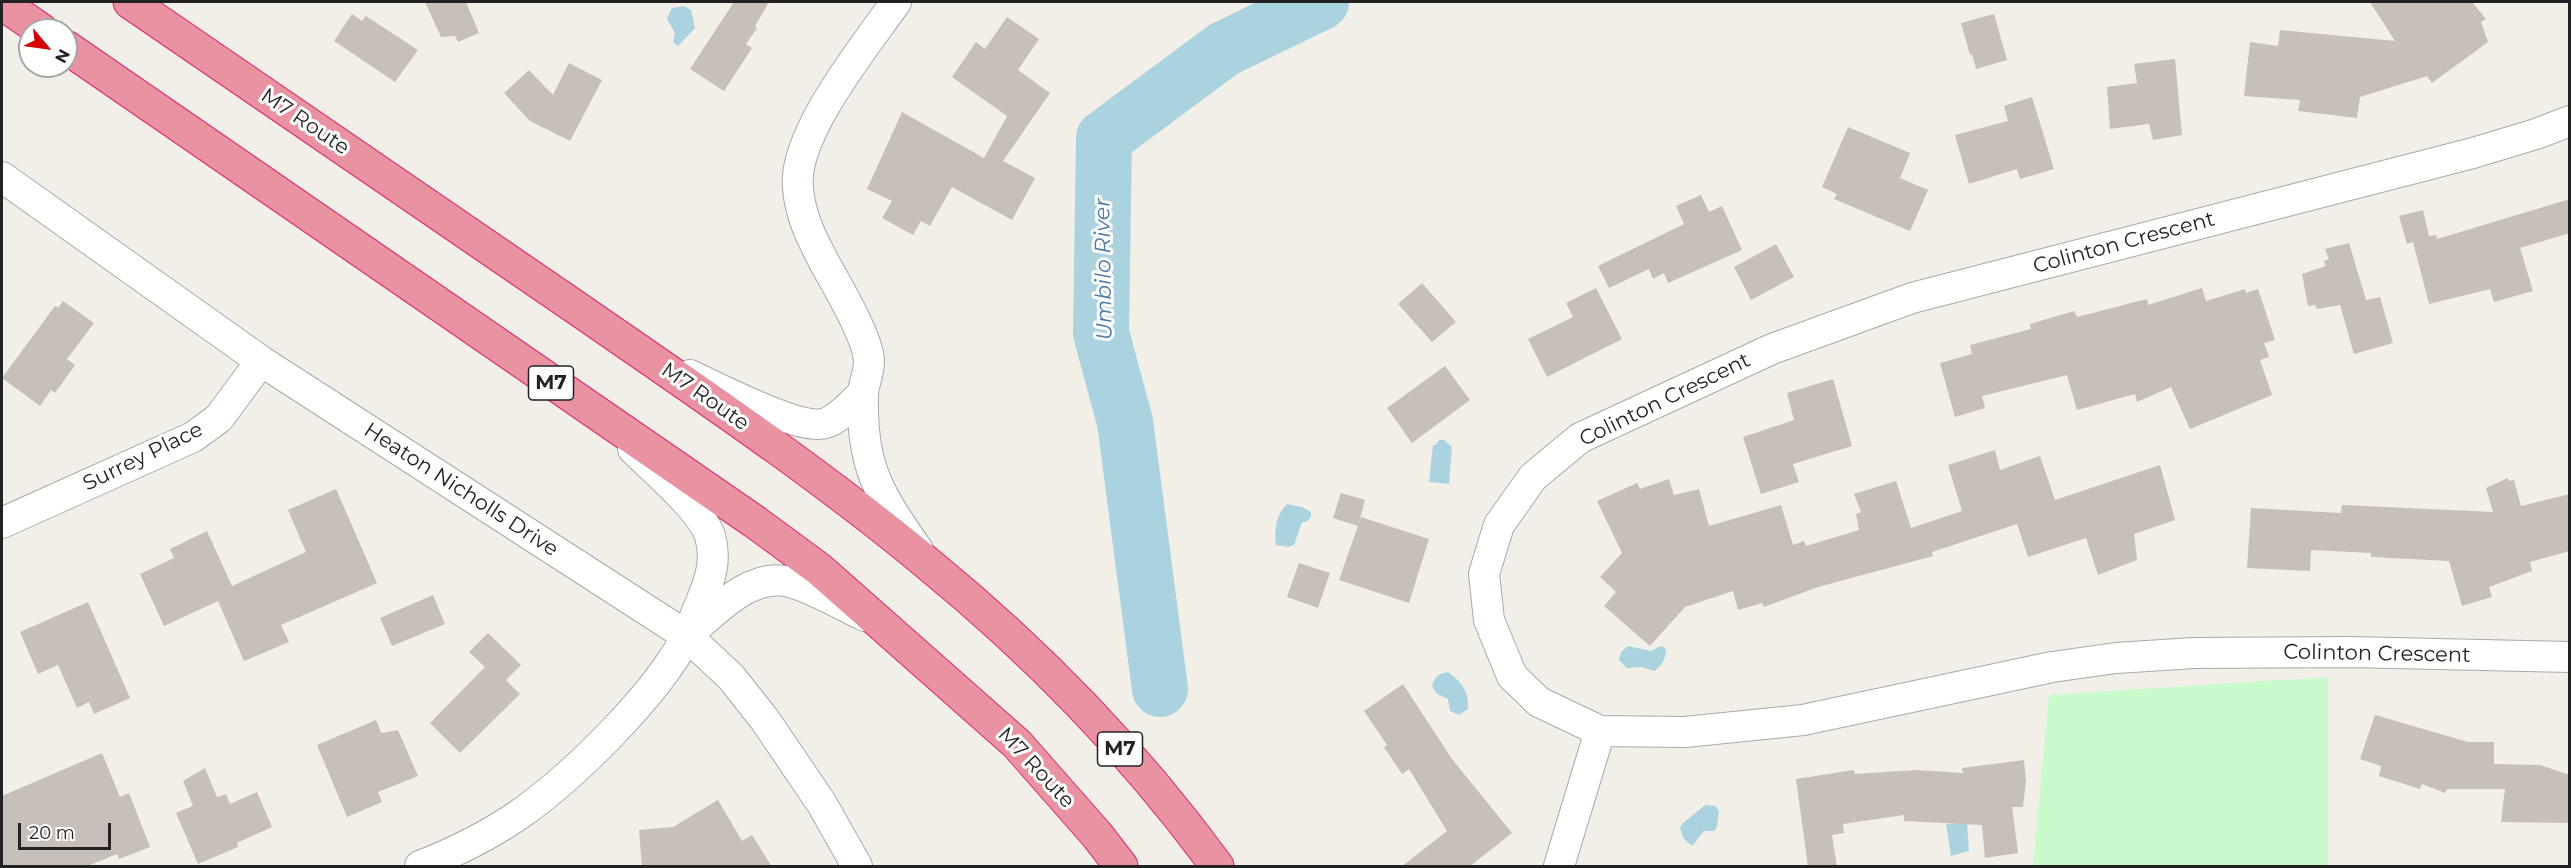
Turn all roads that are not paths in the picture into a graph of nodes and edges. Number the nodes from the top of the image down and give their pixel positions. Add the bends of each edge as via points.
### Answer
1 (130, 2) edge
2 (896, 2) edge
3 (2, 3) edge
4 (24, 18) edge
5 (78, 55) edge
6 (2570, 121) edge
7 (2, 177) edge
8 (648, 358) junction
9 (261, 361) junction
10 (862, 394) junction
11 (603, 419) junction
12 (2, 523) edge
13 (927, 562) junction
14 (884, 624) junction
15 (687, 636) junction
16 (2570, 657) edge
17 (1600, 731) junction
18 (420, 867) edge
19 (857, 867) edge
20 (1121, 867) edge
21 (1217, 867) edge
22 (1559, 867) edge

1 - 8 highway, M7 Route / M7
2 - 10 street via 815,121 802,153 797,186 805,225 858,327 869,360
3 - 4 highway
5 - 11 highway, M7 Route / M7
6 - 17 street, Colinton Crescent via 2473,153 1912,298 1772,349 1580,438 1533,477 1499,525 1484,574 1489,620 1512,676 1539,702
7 - 9 street, Heaton Nicholls Drive
8 - 10 street via 810,425 825,424 838,417
8 - 13 highway, M7 Route / M7 via 811,472
9 - 12 street, Surrey Place via 219,418 193,437
9 - 15 street, Heaton Nicholls Drive
10 - 13 street via 872,475 884,500
11 - 14 highway, M7 Route / M7 via 810,562
11 - 15 street via 699,514 710,536 714,557 711,578
13 - 21 highway, M7 Route / M7 via 1071,694 1141,772
14 - 15 street via 789,581 770,582 735,595
14 - 20 highway, M7 Route / M7 via 1017,744
15 - 18 street via 625,719 571,771 520,814
15 - 19 street, Heaton Nicholls Drive via 732,677 765,720 822,804
16 - 17 street, Colinton Crescent via 2349,652 2194,652 2128,657 2052,667 1803,720 1685,732
17 - 22 street

